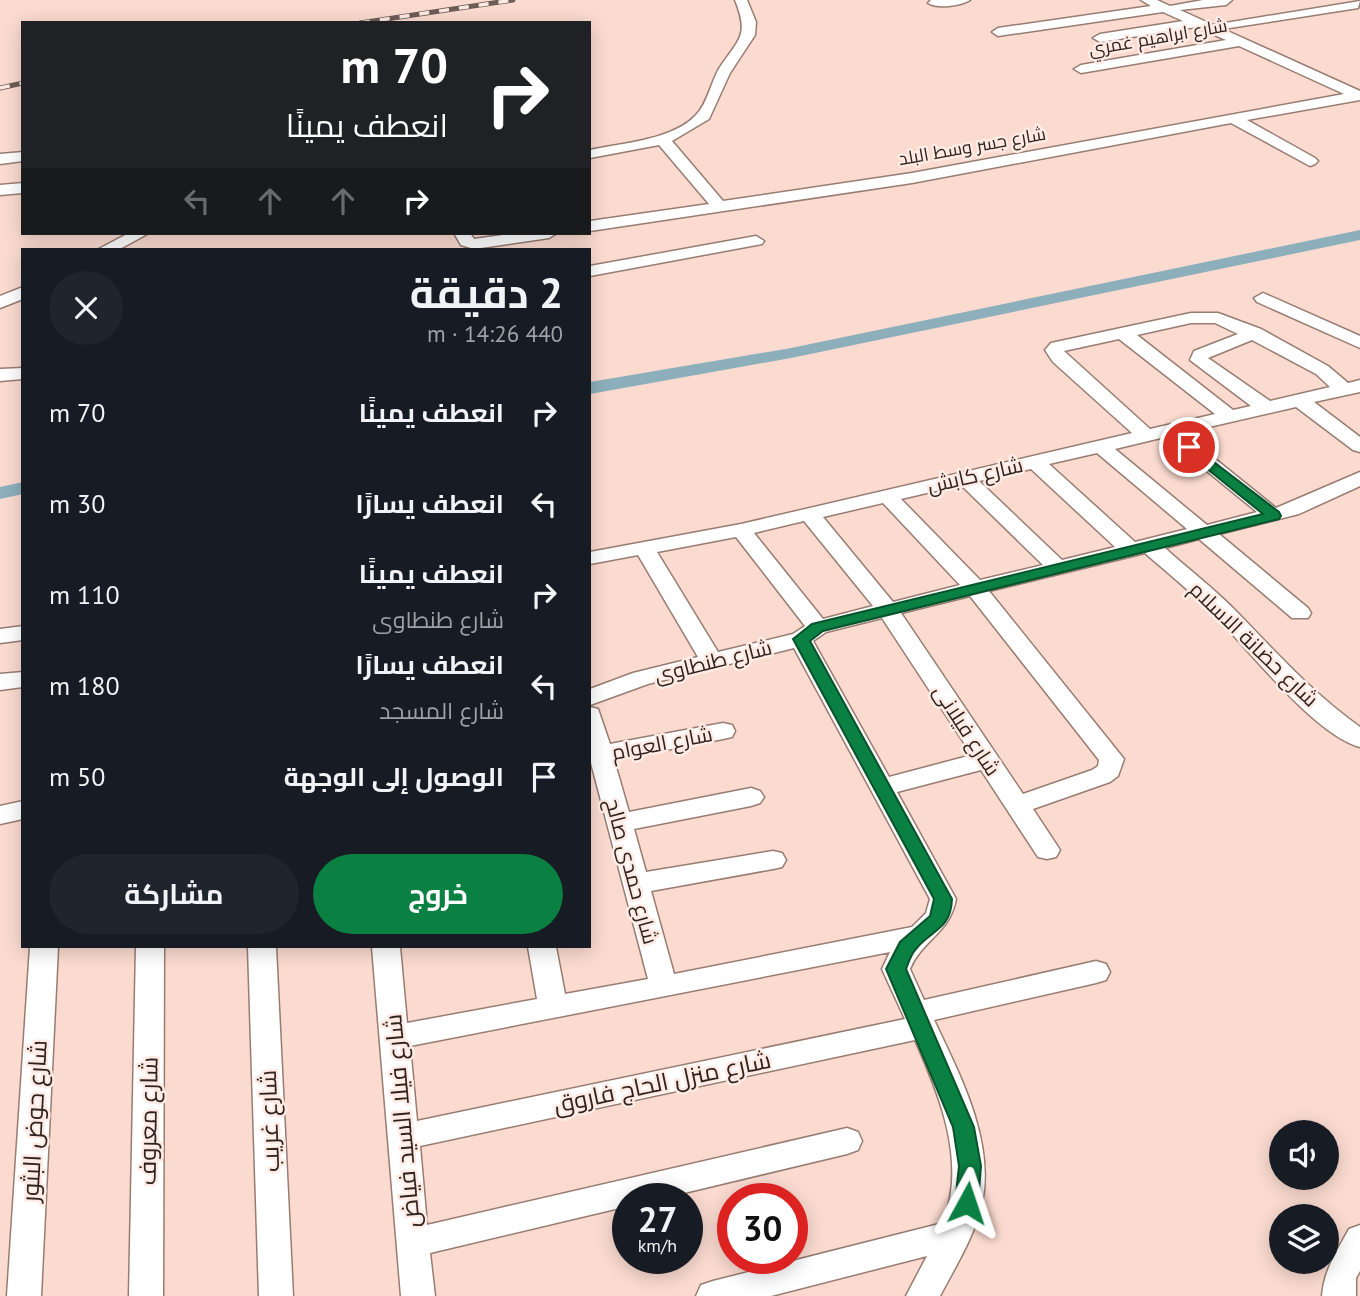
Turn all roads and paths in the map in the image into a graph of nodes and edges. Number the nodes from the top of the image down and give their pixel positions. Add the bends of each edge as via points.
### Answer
1 (741, 0) edge
2 (964, 0) edge
3 (1147, 0) edge
4 (1226, 1) edge
5 (934, 3) dead end
6 (1168, 5) edge
7 (1359, 5) edge
8 (1196, 23) junction
9 (1219, 26) junction
10 (998, 32) dead end
11 (1100, 38) dead end
12 (1240, 42) junction
13 (1082, 69) dead end
14 (1360, 98) edge
15 (1232, 118) junction
16 (663, 140) junction
17 (591, 154) edge
18 (21, 156) edge
19 (0, 159) edge
20 (1310, 161) dead end
21 (21, 188) edge
22 (0, 190) edge
23 (719, 206) junction
24 (591, 226) edge
25 (130, 235) edge
26 (463, 235) edge
27 (535, 235) edge
28 (756, 241) dead end
29 (108, 248) edge
30 (591, 271) edge
31 (21, 293) edge
32 (1263, 298) dead end
33 (0, 303) edge
34 (1255, 333) junction
35 (1124, 334) junction
36 (1360, 343) edge
37 (21, 373) edge
38 (0, 375) edge
39 (1352, 388) edge
40 (1298, 400) junction
41 (1267, 408) junction
42 (1229, 416) junction
43 (1168, 430) junction
44 (1144, 435) junction
45 (1099, 445) junction
46 (1360, 446) edge
47 (1034, 461) junction
48 (964, 477) junction
49 (1360, 478) edge
50 (887, 496) junction
51 (809, 514) junction
52 (1274, 516) junction
53 (741, 530) junction
54 (1204, 533) junction
55 (1141, 548) junction
56 (645, 549) junction
57 (591, 558) edge
58 (1059, 569) junction
59 (976, 589) junction
60 (888, 610) junction
61 (1300, 613) dead end
62 (21, 633) edge
63 (809, 633) junction
64 (0, 636) edge
65 (712, 661) junction
66 (21, 679) edge
67 (0, 682) edge
68 (591, 697) edge
69 (591, 719) edge
70 (723, 731) dead end
71 (1360, 739) edge
72 (601, 754) junction
73 (986, 760) junction
74 (883, 787) junction
75 (751, 797) dead end
76 (1016, 805) junction
77 (21, 810) edge
78 (0, 815) edge
79 (619, 823) junction
80 (1046, 850) dead end
81 (773, 860) dead end
82 (635, 884) junction
83 (915, 937) junction
84 (44, 948) edge
85 (150, 948) edge
86 (262, 948) edge
87 (386, 948) edge
88 (542, 948) edge
89 (1096, 972) dead end
90 (664, 987) junction
91 (553, 1008) junction
92 (919, 1020) junction
93 (394, 1037) junction
94 (403, 1137) junction
95 (847, 1141) dead end
96 (953, 1235) junction
97 (1360, 1239) edge
98 (413, 1242) junction
99 (24, 1296) edge
100 (146, 1296) edge
101 (276, 1296) edge
102 (418, 1296) edge
103 (713, 1296) edge
104 (923, 1296) edge
105 (1339, 1296) edge

1 - 16 street via 750,22 748,35 723,73 710,106 694,124
2 - 5 street
3 - 6 street
4 - 6 street
6 - 8 street
6 - 9 street
6 - 10 street
7 - 9 street
8 - 11 street
8 - 12 street
9 - 14 street
12 - 13 street, شارع ابراهيم غمري
12 - 14 street
14 - 15 street, شارع جسر وسط البلد
15 - 20 street
15 - 23 street, شارع جسر وسط البلد via 912,177
16 - 17 street
16 - 23 street
18 - 19 street
21 - 22 street
23 - 24 street, شارع جسر وسط البلد
25 - 29 street
26 - 27 street via 474,244
28 - 30 street
31 - 33 street
32 - 36 street
34 - 35 street via 1204,317
34 - 39 street
34 - 41 street via 1200,355 1199,360
35 - 42 street
35 - 44 street via 1054,350
37 - 38 street
39 - 40 street, شارع كابش
40 - 41 street, شارع كابش
40 - 46 street
41 - 42 street, شارع كابش
42 - 43 street, شارع كابش
43 - 44 street, شارع كابش
43 - 52 street
44 - 45 street, شارع كابش
45 - 47 street, شارع كابش
45 - 54 street
47 - 48 street, شارع كابش
47 - 55 street, شارع حضانة الاسلام
48 - 50 street, شارع كابش
48 - 58 street
49 - 52 street, شارع طنطاوى
50 - 51 street, شارع كابش
50 - 59 street
51 - 53 street, شارع كابش
51 - 60 street, شارع فيلانى
52 - 54 street, شارع طنطاوى
53 - 56 street, شارع كابش
53 - 63 street
54 - 55 street, شارع طنطاوى
54 - 61 street
55 - 58 street, شارع طنطاوى
55 - 71 street, شارع حضانة الاسلام via 1224,612 1305,696
56 - 57 street, شارع كابش
56 - 65 street
58 - 59 street, شارع طنطاوى
59 - 60 street, شارع طنطاوى
59 - 76 street via 1112,759 1110,770 1101,776
60 - 63 street, شارع طنطاوى
60 - 73 street, شارع فيلانى
62 - 64 street
63 - 65 street, شارع طنطاوى
63 - 74 street
65 - 68 street, شارع طنطاوى via 641,678
66 - 67 street
69 - 72 street, شارع حمدى صالح
70 - 72 street, شارع العوام
72 - 79 street, شارع حمدى صالح
73 - 74 street
73 - 76 street, شارع فيلانى
74 - 83 street via 943,899 937,921
75 - 79 street
76 - 80 street, شارع فيلانى
77 - 78 street
79 - 82 street, شارع حمدى صالح
81 - 82 street
82 - 90 street, شارع حمدى صالح
83 - 90 street
83 - 92 street via 896,969
84 - 99 street, شارع حوض البثور
85 - 100 street, شارع معروف
86 - 101 street, شارع غريب
87 - 93 street, شارع فيلا السيد فياض
88 - 91 street
89 - 92 street, شارع منزل الحاج فاروق
90 - 91 street
91 - 93 street
92 - 94 street, شارع منزل الحاج فاروق
92 - 96 street via 964,1127 970,1166 967,1203
93 - 94 street, شارع فيلا السيد فياض
94 - 98 street, شارع فيلا السيد فياض
95 - 98 street
96 - 103 street
96 - 104 street
97 - 105 street via 1340,1277
98 - 102 street, شارع فيلا السيد فياض

